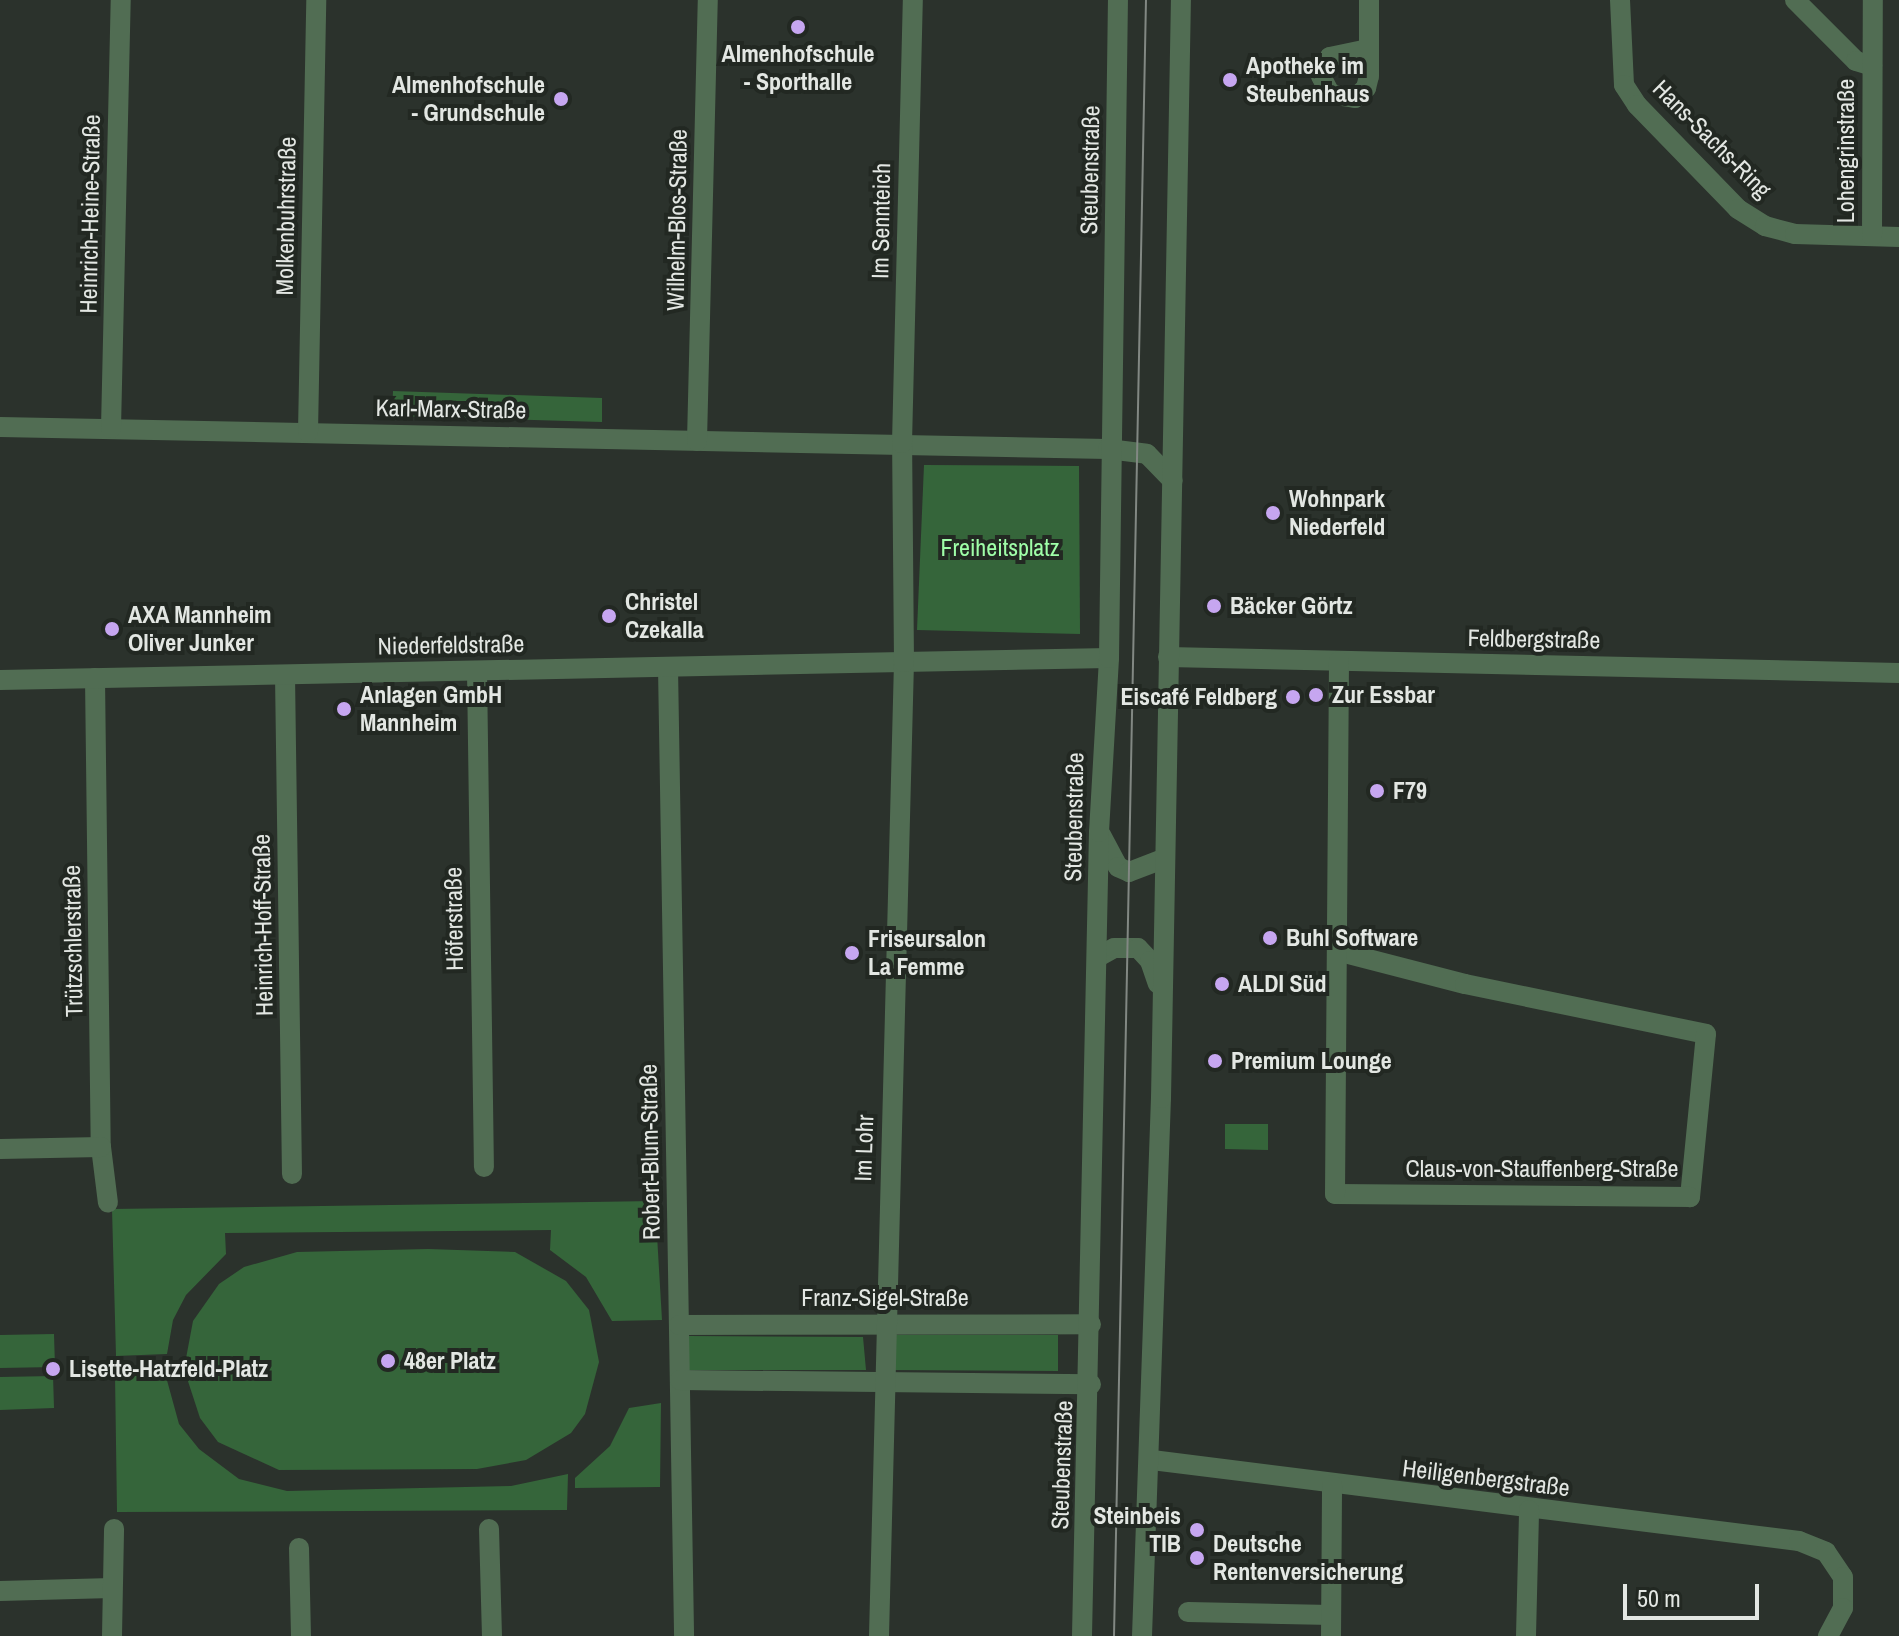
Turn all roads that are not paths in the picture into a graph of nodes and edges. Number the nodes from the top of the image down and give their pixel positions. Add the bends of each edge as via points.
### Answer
1 (121, 0) edge
2 (316, 0) edge
3 (708, 0) edge
4 (913, 0) edge
5 (1118, 0) edge
6 (1181, 0) edge
7 (1369, 0) edge
8 (1620, 0) edge
9 (1795, 0) edge
10 (1873, 0) edge
11 (1368, 49) dead end
12 (1872, 66) junction
13 (1872, 236) junction
14 (1899, 237) edge
15 (0, 427) edge
16 (111, 428) junction
17 (308, 432) junction
18 (697, 441) junction
19 (902, 443) junction
20 (1108, 449) junction
21 (1173, 481) junction
22 (1168, 657) junction
23 (1109, 658) junction
24 (1339, 661) junction
25 (904, 662) junction
26 (668, 667) junction
27 (477, 671) junction
28 (1899, 673) edge
29 (285, 675) junction
30 (95, 678) junction
31 (0, 680) edge
32 (1099, 832) junction
33 (1163, 859) junction
34 (1337, 951) junction
35 (1098, 957) junction
36 (1163, 999) junction
37 (101, 1147) junction
38 (0, 1149) edge
39 (484, 1167) dead end
40 (292, 1174) dead end
41 (108, 1203) dead end
42 (885, 1324) junction
43 (1091, 1324) junction
44 (679, 1325) junction
45 (680, 1380) junction
46 (885, 1382) junction
47 (1091, 1384) junction
48 (1152, 1460) junction
49 (1332, 1485) junction
50 (1529, 1510) junction
51 (114, 1529) dead end
52 (489, 1529) dead end
53 (299, 1548) dead end
54 (112, 1588) junction
55 (0, 1591) edge
56 (1188, 1612) dead end
57 (1331, 1615) junction
58 (112, 1636) edge
59 (301, 1636) edge
60 (492, 1636) edge
61 (684, 1636) edge
62 (879, 1636) edge
63 (1082, 1636) edge
64 (1142, 1636) edge
65 (1331, 1636) edge
66 (1526, 1636) edge
67 (1828, 1636) edge

1 - 16 street, Heinrich-Heine-Straße
2 - 17 street, Molkenbuhrstraße
3 - 18 street, Wilhelm-Blos-Straße
4 - 19 street, Im Sennteich
5 - 20 street, Steubenstraße
6 - 21 street
7 - 11 street
8 - 13 street, Hans-Sachs-Ring via 1624,85 1738,209 1765,226 1795,234
9 - 12 street, Lohengrinstraße via 1856,61
10 - 12 street, Lohengrinstraße
12 - 13 street, Lohengrinstraße
13 - 14 street, Hans-Sachs-Ring
15 - 16 street, Karl-Marx-Straße
16 - 17 street, Karl-Marx-Straße
17 - 18 street, Karl-Marx-Straße
18 - 19 street, Karl-Marx-Straße
19 - 20 street
19 - 25 street
20 - 21 street via 1147,454
20 - 23 street, Steubenstraße
21 - 22 street
22 - 24 street, Feldbergstraße
22 - 33 street
23 - 25 street
23 - 32 street, Steubenstraße
24 - 28 street, Feldbergstraße
24 - 34 street, Claus-von-Stauffenberg-Straße
25 - 26 street, Niederfeldstraße
25 - 42 street, Im Lohr
26 - 27 street, Niederfeldstraße
26 - 44 street, Robert-Blum-Straße
27 - 29 street, Niederfeldstraße
27 - 39 street, Höferstraße
29 - 30 street, Niederfeldstraße
29 - 40 street, Heinrich-Hoff-Straße
30 - 31 street, Niederfeldstraße
30 - 37 street, Trützschlerstraße
32 - 33 street via 1118,867 1129,872
32 - 35 street, Steubenstraße
33 - 36 street
34 - 34 street, Claus-von-Stauffenberg-Straße via 1335,1194 1690,1197 1706,1034 1465,984
35 - 36 street via 1128,946 1145,953
35 - 43 street, Steubenstraße
36 - 48 street
37 - 38 street
37 - 41 street, Trützschlerstraße
42 - 43 street, Franz-Sigel-Straße
42 - 44 street, Franz-Sigel-Straße
42 - 46 street, Im Lohr
43 - 47 street, Steubenstraße
44 - 45 street, Robert-Blum-Straße
45 - 46 street
45 - 61 street, Robert-Blum-Straße
46 - 47 street
46 - 62 street, Im Lohr
47 - 63 street, Steubenstraße
48 - 49 street, Heiligenbergstraße
48 - 64 street
49 - 50 street, Heiligenbergstraße
49 - 57 street
50 - 66 street
50 - 67 street, Heiligenbergstraße via 1813,1545 1826,1552 1843,1577 1843,1608
51 - 54 street
52 - 60 street
53 - 59 street
54 - 55 street
54 - 58 street
56 - 57 street
57 - 65 street

